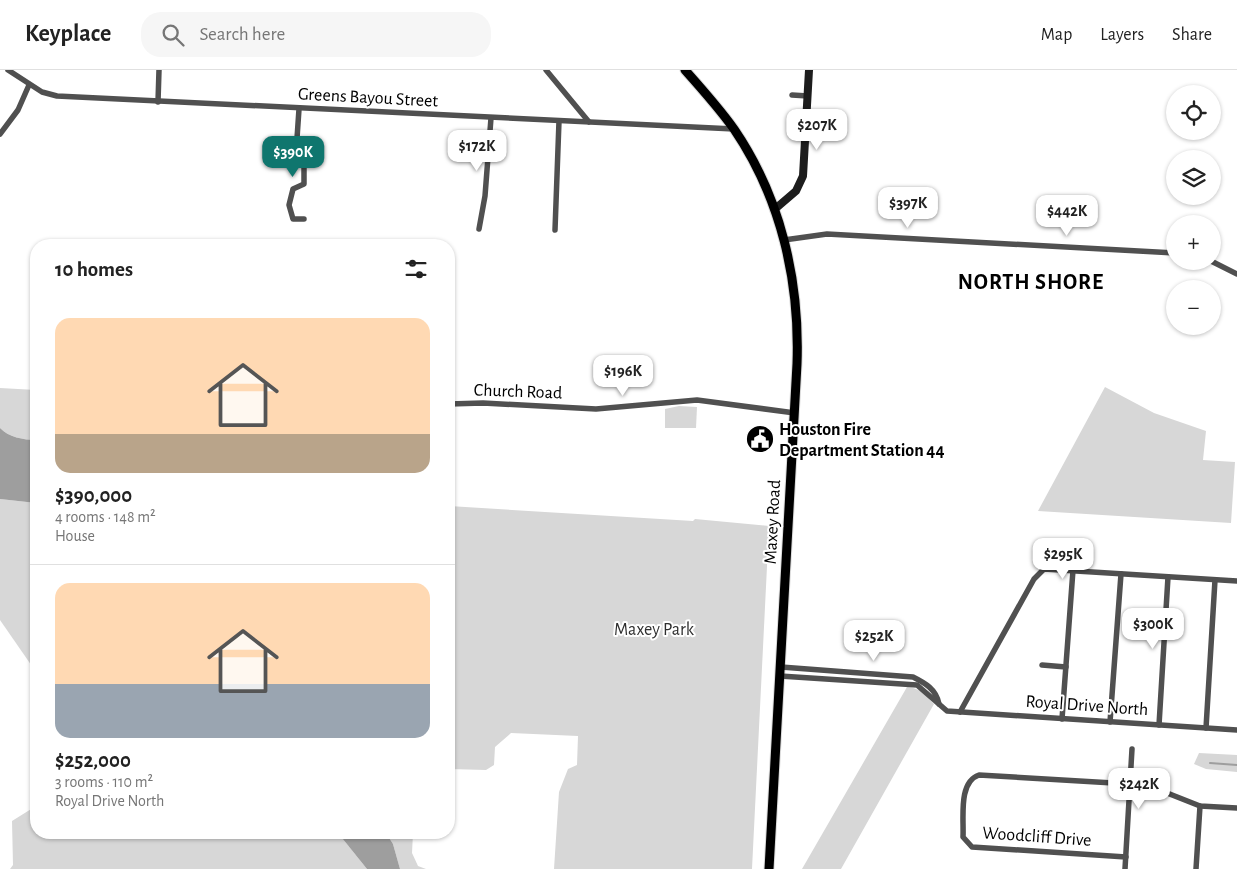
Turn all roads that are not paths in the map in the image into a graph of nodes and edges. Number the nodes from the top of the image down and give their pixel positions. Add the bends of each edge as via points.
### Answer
1 (8, 70) edge
2 (159, 70) edge
3 (546, 70) edge
4 (686, 70) edge
5 (809, 70) edge
6 (29, 85) junction
7 (792, 95) dead end
8 (808, 96) junction
9 (158, 102) junction
10 (299, 109) junction
11 (491, 118) junction
12 (559, 121) junction
13 (589, 122) junction
14 (734, 129) junction
15 (0, 134) edge
16 (775, 209) junction
17 (304, 220) dead end
18 (480, 229) dead end
19 (555, 230) dead end
20 (784, 240) junction
21 (1166, 253) edge
22 (1221, 266) edge
23 (1237, 274) edge
24 (455, 404) edge
25 (795, 413) junction
26 (1073, 570) junction
27 (1121, 574) junction
28 (1168, 577) junction
29 (1215, 580) junction
30 (1237, 582) edge
31 (1042, 665) dead end
32 (1066, 667) junction
33 (845, 671) junction
34 (780, 672) junction
35 (845, 680) junction
36 (939, 704) junction
37 (960, 712) junction
38 (1062, 718) junction
39 (1110, 722) junction
40 (1159, 725) junction
41 (1206, 728) junction
42 (1237, 730) edge
43 (1132, 749) dead end
44 (1130, 784) junction
45 (1200, 806) junction
46 (1237, 808) edge
47 (1126, 857) junction
48 (769, 869) edge
49 (1125, 869) edge
50 (1196, 869) edge

1 - 6 street, Greens Bayou Street
2 - 9 street
3 - 13 street
4 - 14 main road, Maxey Road
5 - 8 street
6 - 9 street, Greens Bayou Street via 57,96
6 - 15 street via 18,110
7 - 8 street
8 - 16 street via 803,176 796,191
9 - 10 street, Greens Bayou Street
10 - 11 street, Greens Bayou Street
10 - 17 street via 296,154 304,155 304,184 294,189 289,205 293,219
11 - 12 street, Greens Bayou Street
11 - 18 street
12 - 13 street, Greens Bayou Street
12 - 19 street
13 - 14 street, Greens Bayou Street
14 - 16 main road, Maxey Road via 753,160
16 - 20 main road, Maxey Road
20 - 21 street via 827,234
20 - 25 main road, Maxey Road via 798,327
22 - 23 street
24 - 25 street, Church Road via 596,409 697,400
25 - 34 main road, Maxey Road
26 - 27 street
26 - 32 street
26 - 37 street via 1044,569 1034,579
27 - 28 street
27 - 39 street
28 - 29 street
28 - 40 street
29 - 30 street
29 - 41 street
31 - 32 street
32 - 38 street
33 - 34 street
33 - 35 street
33 - 36 street via 913,677 928,685
34 - 35 street, Royal Drive North
34 - 48 main road, Maxey Road
35 - 36 street, Royal Drive North via 916,685
36 - 37 street, Royal Drive North via 947,711
37 - 38 street, Royal Drive North
38 - 39 street, Royal Drive North
39 - 40 street, Royal Drive North
40 - 41 street, Royal Drive North
41 - 42 street, Royal Drive North
43 - 44 street
44 - 45 street via 1157,789
44 - 47 street
44 - 47 street, Woodcliff Drive via 979,775 966,785 963,825 963,837 972,847
45 - 46 street
45 - 50 street
47 - 49 street

